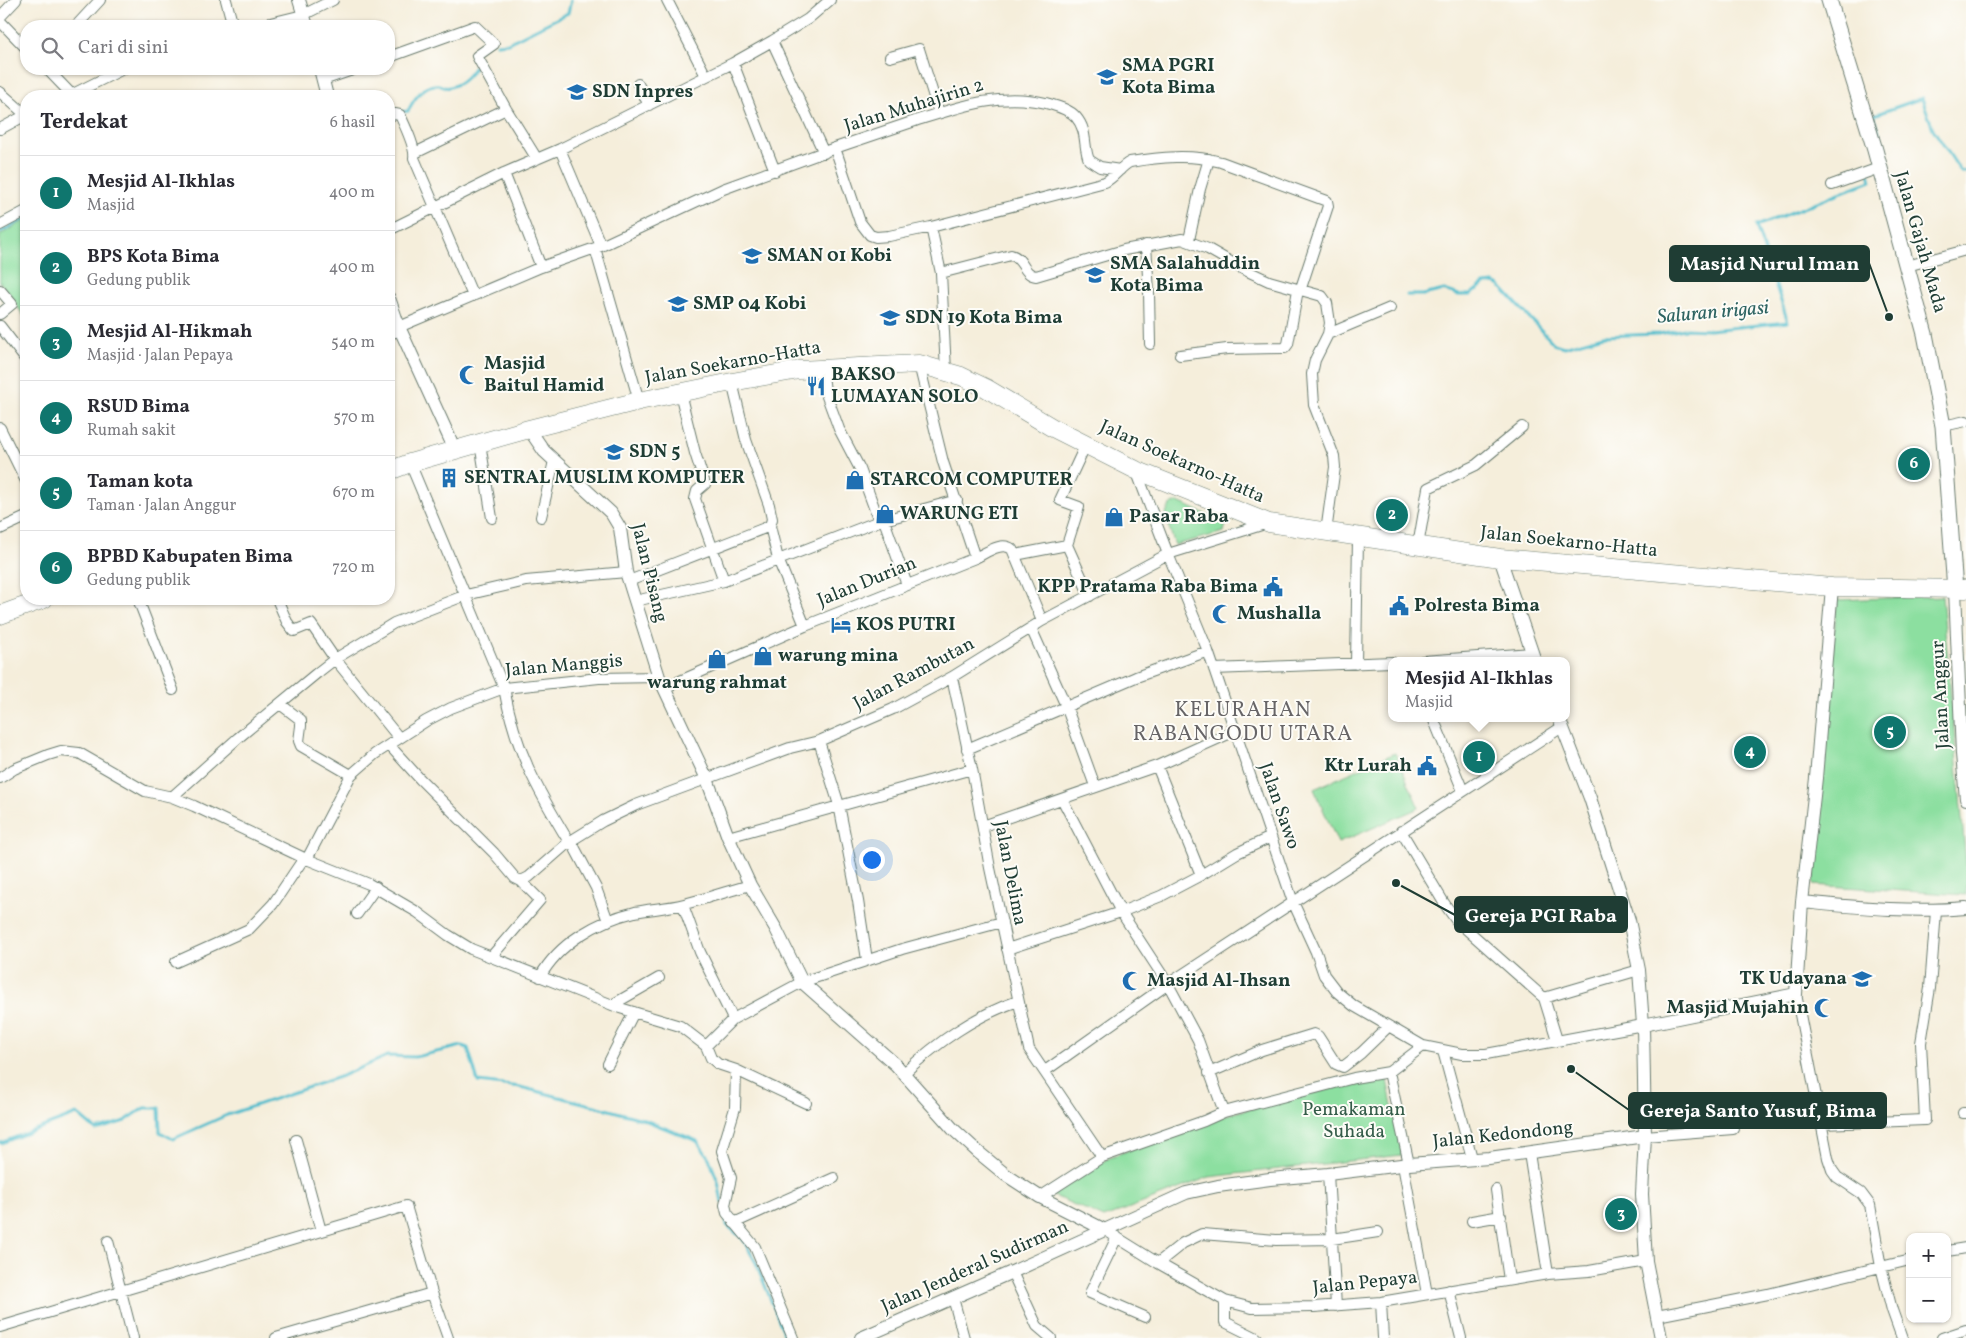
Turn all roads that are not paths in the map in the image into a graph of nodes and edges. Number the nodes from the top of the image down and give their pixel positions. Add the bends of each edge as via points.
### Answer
1 (16, 0) edge
2 (100, 0) edge
3 (226, 0) edge
4 (299, 0) edge
5 (333, 0) edge
6 (666, 0) edge
7 (830, 0) edge
8 (1829, 0) edge
9 (0, 17) edge
10 (82, 20) edge
11 (231, 20) edge
12 (305, 20) edge
13 (306, 20) edge
14 (0, 21) edge
15 (772, 41) junction
16 (20, 42) edge
17 (395, 54) edge
18 (890, 57) dead end
19 (733, 62) junction
20 (52, 75) edge
21 (112, 75) edge
22 (322, 75) edge
23 (706, 76) junction
24 (638, 84) dead end
25 (66, 90) edge
26 (83, 90) edge
27 (326, 90) edge
28 (0, 92) edge
29 (649, 105) junction
30 (506, 108) junction
31 (20, 110) edge
32 (939, 113) junction
33 (395, 114) edge
34 (20, 118) edge
35 (0, 129) edge
36 (835, 148) junction
37 (560, 149) junction
38 (415, 153) junction
39 (824, 153) junction
40 (537, 159) junction
41 (1209, 159) junction
42 (1879, 168) junction
43 (1120, 170) junction
44 (775, 171) junction
45 (504, 173) junction
46 (1832, 185) dead end
47 (436, 206) junction
48 (20, 214) edge
49 (0, 225) edge
50 (395, 227) edge
51 (930, 227) junction
52 (1189, 240) junction
53 (1146, 245) junction
54 (598, 247) junction
55 (1966, 250) edge
56 (1907, 266) junction
57 (541, 267) junction
58 (941, 273) junction
59 (0, 290) edge
60 (1299, 290) junction
61 (473, 296) junction
62 (1390, 308) dead end
63 (0, 314) edge
64 (0, 326) edge
65 (396, 331) edge
66 (1328, 334) junction
67 (1150, 344) dead end
68 (20, 352) edge
69 (1180, 355) dead end
70 (919, 364) junction
71 (822, 368) junction
72 (946, 371) junction
73 (732, 382) junction
74 (680, 393) junction
75 (639, 401) junction
76 (1966, 421) edge
77 (1943, 426) junction
78 (1522, 427) dead end
79 (0, 428) edge
80 (529, 430) junction
81 (480, 443) junction
82 (1086, 444) junction
83 (455, 450) junction
84 (554, 461) junction
85 (410, 463) junction
86 (395, 466) edge
87 (20, 469) edge
88 (1136, 470) junction
89 (957, 500) junction
90 (541, 517) dead end
91 (492, 518) dead end
92 (20, 520) edge
93 (882, 520) junction
94 (1269, 523) junction
95 (770, 526) junction
96 (0, 529) edge
97 (1326, 532) junction
98 (1358, 537) junction
99 (1067, 545) junction
100 (1418, 546) junction
101 (712, 548) junction
102 (1168, 554) junction
103 (1015, 555) junction
104 (975, 558) junction
105 (1500, 558) junction
106 (778, 559) junction
107 (627, 576) junction
108 (724, 581) junction
109 (907, 585) junction
110 (1832, 587) junction
111 (1960, 589) edge
112 (466, 595) junction
113 (1090, 596) junction
114 (635, 601) junction
115 (24, 605) edge
116 (140, 605) edge
117 (280, 605) edge
118 (1, 612) edge
119 (1042, 621) junction
120 (805, 626) junction
121 (1032, 628) junction
122 (1208, 651) junction
123 (1534, 657) edge
124 (335, 659) junction
125 (1388, 662) edge
126 (1356, 664) junction
127 (1214, 669) junction
128 (952, 677) junction
129 (662, 682) junction
130 (504, 688) junction
131 (173, 690) dead end
132 (280, 704) junction
133 (1066, 706) junction
134 (1435, 722) edge
135 (1561, 723) edge
136 (1235, 731) junction
137 (400, 738) junction
138 (820, 741) junction
139 (390, 746) junction
140 (967, 749) junction
141 (1964, 754) edge
142 (1157, 766) junction
143 (972, 769) junction
144 (351, 775) junction
145 (0, 778) edge
146 (707, 779) junction
147 (1095, 786) junction
148 (1463, 791) junction
149 (172, 797) junction
150 (1062, 799) junction
151 (1966, 799) edge
152 (839, 805) junction
153 (983, 826) junction
154 (1401, 831) junction
155 (728, 837) junction
156 (1271, 837) junction
157 (570, 842) junction
158 (305, 858) junction
159 (1202, 875) junction
160 (521, 881) junction
161 (750, 885) junction
162 (376, 887) junction
163 (1293, 902) junction
164 (1802, 902) junction
165 (683, 904) junction
166 (1966, 908) edge
167 (1936, 911) junction
168 (1121, 912) junction
169 (356, 914) dead end
170 (608, 920) junction
171 (1002, 922) junction
172 (1007, 948) junction
173 (491, 957) junction
174 (867, 960) junction
175 (176, 962) dead end
176 (1639, 970) junction
177 (540, 977) junction
178 (659, 978) dead end
179 (802, 982) junction
180 (1168, 984) junction
181 (1796, 994) junction
182 (1544, 998) junction
183 (1018, 1001) junction
184 (612, 1005) junction
185 (634, 1012) junction
186 (733, 1019) junction
187 (1643, 1025) junction
188 (1388, 1026) junction
189 (1557, 1040) junction
190 (706, 1046) junction
191 (1423, 1046) junction
192 (1443, 1051) junction
193 (608, 1064) dead end
194 (736, 1070) junction
195 (1045, 1071) junction
196 (904, 1072) junction
197 (1389, 1072) junction
198 (1209, 1073) junction
199 (806, 1103) dead end
200 (1224, 1112) junction
201 (1822, 1124) junction
202 (1733, 1128) dead end
203 (1645, 1136) junction
204 (296, 1140) dead end
205 (1529, 1153) junction
206 (1102, 1156) junction
207 (1472, 1158) junction
208 (1406, 1164) junction
209 (1328, 1174) junction
210 (834, 1178) dead end
211 (1496, 1190) dead end
212 (1040, 1197) junction
213 (1501, 1216) junction
214 (1472, 1221) dead end
215 (734, 1223) junction
216 (1105, 1230) junction
217 (321, 1231) junction
218 (1378, 1232) dead end
219 (1117, 1238) junction
220 (1332, 1240) junction
221 (108, 1242) dead end
222 (1966, 1248) edge
223 (1951, 1250) edge
224 (1646, 1261) junction
225 (1906, 1261) edge
226 (1158, 1263) junction
227 (1881, 1267) junction
228 (1012, 1272) junction
229 (1548, 1274) junction
230 (1509, 1280) junction
231 (1450, 1290) junction
232 (120, 1291) junction
233 (432, 1293) junction
234 (1427, 1294) junction
235 (953, 1298) junction
236 (1225, 1301) junction
237 (1381, 1302) junction
238 (1336, 1306) junction
239 (1657, 1316) junction
240 (1145, 1317) dead end
241 (0, 1327) edge
242 (1966, 1330) edge
243 (133, 1338) edge
244 (276, 1338) edge
245 (448, 1338) edge
246 (793, 1338) edge
247 (861, 1338) edge
248 (964, 1338) edge
249 (1051, 1338) edge
250 (1257, 1338) edge
251 (1383, 1338) edge
252 (1458, 1338) edge
253 (1661, 1338) edge
254 (1902, 1338) edge
255 (1942, 1338) edge

1 - 9 street
2 - 10 street
3 - 11 street
4 - 12 street
5 - 13 street
6 - 23 street
7 - 15 street
8 - 42 main road, Jalan Gajah Mada
14 - 16 street
15 - 19 street
15 - 39 street
17 - 30 street via 475,26 494,44 477,56
18 - 32 street via 919,50
19 - 23 street
19 - 44 street
20 - 25 street
21 - 26 street
22 - 27 street
23 - 29 street
24 - 29 street
28 - 31 street
29 - 37 street
30 - 38 street
30 - 40 street
32 - 36 street, Jalan Muhajirin 2
32 - 43 street, Jalan Muhajirin 2 via 1010,98 1062,108 1081,124 1089,160 1100,167
33 - 38 street via 400,114
34 - 35 street
36 - 39 street
36 - 51 street, Jalan Muhajirin 2 via 860,222 870,235 889,236
37 - 40 street
37 - 54 street
38 - 47 street via 414,158
39 - 44 street
40 - 45 street
41 - 43 street, Jalan Muhajirin 2 via 1140,160 1127,163
41 - 52 street
41 - 60 street, Jalan Muhajirin 2 via 1326,200 1328,204
42 - 46 street
42 - 56 main road, Jalan Gajah Mada
43 - 51 street, Jalan Muhajirin 2 via 1114,178 1086,188
44 - 54 street via 723,189
45 - 47 street
45 - 57 street
47 - 50 street
47 - 61 street
48 - 49 street
51 - 58 street
52 - 53 street
52 - 60 street via 1269,281
53 - 58 street via 1036,276 1027,272 1018,258 1011,255
53 - 67 street
54 - 57 street
54 - 75 street
55 - 56 street
56 - 77 main road, Jalan Gajah Mada via 1925,334
57 - 61 street
58 - 72 street
59 - 63 street via 12,304
60 - 66 street via 1324,298 1330,323
60 - 69 street via 1285,348 1227,348
61 - 65 street
62 - 66 street
64 - 68 street
65 - 83 street
66 - 97 street via 1312,374 1314,405 1334,456
70 - 71 highway, Jalan Soekarno-Hatta
70 - 72 highway, Jalan Soekarno-Hatta
70 - 89 street via 943,462
71 - 73 highway, Jalan Soekarno-Hatta
71 - 93 street via 825,391 839,429
72 - 82 highway, Jalan Soekarno-Hatta via 986,388
73 - 74 highway, Jalan Soekarno-Hatta
73 - 95 street via 746,440 769,506
74 - 75 highway, Jalan Soekarno-Hatta
74 - 101 street via 705,484 697,491 695,499
75 - 80 highway, Jalan Soekarno-Hatta
76 - 77 street
77 - 111 main road, Jalan Gajah Mada
78 - 100 street via 1476,465 1428,488
79 - 87 street
80 - 81 highway, Jalan Soekarno-Hatta
80 - 84 street, Jalan Pisang
81 - 83 highway, Jalan Soekarno-Hatta
81 - 91 street
82 - 88 highway, Jalan Soekarno-Hatta
82 - 99 street via 1060,500 1079,507
83 - 85 highway, Jalan Soekarno-Hatta
84 - 90 street
84 - 107 street, Jalan Pisang via 618,523
85 - 86 highway, Jalan Soekarno-Hatta
85 - 112 street
88 - 94 highway, Jalan Soekarno-Hatta
88 - 102 street, Jalan Sawo
89 - 93 street
89 - 104 street
92 - 96 street
93 - 106 street
93 - 109 street
94 - 97 highway, Jalan Soekarno-Hatta
94 - 102 street, Jalan Rambutan
95 - 101 street
95 - 106 street
97 - 98 highway, Jalan Soekarno-Hatta
98 - 100 highway, Jalan Soekarno-Hatta
98 - 126 street
99 - 103 street
99 - 113 street
100 - 105 highway, Jalan Soekarno-Hatta
101 - 107 street
101 - 108 street
102 - 113 street, Jalan Rambutan
102 - 122 street, Jalan Sawo
103 - 104 street, Jalan Durian via 1004,545
103 - 119 street
104 - 109 street, Jalan Durian
105 - 110 highway, Jalan Soekarno-Hatta
105 - 123 street
106 - 108 street
106 - 120 street
107 - 112 street via 526,581
107 - 114 street, Jalan Pisang
108 - 114 street
109 - 120 street, Jalan Durian
110 - 111 highway, Jalan Soekarno-Hatta
110 - 164 street
111 - 141 street, Jalan Anggur
112 - 124 street via 394,623
112 - 130 street
113 - 119 street, Jalan Rambutan
114 - 129 street, Jalan Pisang
115 - 118 highway
116 - 131 street
117 - 124 street via 294,631 311,624
119 - 121 street, Jalan Rambutan
120 - 129 street, Jalan Durian
121 - 128 street, Jalan Rambutan
121 - 133 street
122 - 127 street, Jalan Sawo
122 - 133 street
124 - 132 street
124 - 137 street
125 - 126 street
126 - 127 street
127 - 136 street, Jalan Sawo
128 - 138 street, Jalan Rambutan via 894,709
128 - 140 street, Jalan Delima
129 - 130 street, Jalan Manggis via 598,678
129 - 146 street, Jalan Pisang
130 - 137 street, Jalan Manggis via 451,708
130 - 157 street via 509,718 528,770
132 - 144 street via 300,720 301,746
132 - 149 street
133 - 140 street
133 - 147 street
134 - 148 street
135 - 148 street
135 - 176 street via 1590,798 1629,920
136 - 142 street
136 - 156 street, Jalan Sawo
137 - 139 street, Jalan Manggis
138 - 146 street, Jalan Rambutan via 790,748
138 - 152 street
139 - 144 street, Jalan Manggis via 374,754
139 - 160 street
140 - 143 street, Jalan Delima
141 - 151 street, Jalan Anggur
142 - 147 street
142 - 159 street
143 - 152 street
143 - 153 street, Jalan Delima
144 - 158 street, Jalan Manggis
145 - 149 street via 31,760 70,751 145,791
146 - 155 street, Jalan Pisang
146 - 157 street, Jalan Rambutan via 636,805
147 - 150 street
148 - 154 street
149 - 158 street
150 - 153 street
150 - 168 street
152 - 155 street
152 - 174 street
153 - 171 street, Jalan Delima
154 - 163 street
154 - 182 street via 1456,920
155 - 161 street, Jalan Pisang
156 - 159 street
156 - 163 street, Jalan Sawo
157 - 160 street, Jalan Rambutan
157 - 170 street via 596,888
158 - 162 street
158 - 175 street, Jalan Manggis via 273,904 249,929
159 - 168 street
160 - 173 street via 540,900
161 - 165 street
161 - 179 street, Jalan Pisang
162 - 169 street
162 - 173 street via 448,935
163 - 180 street
163 - 188 street, Jalan Sawo via 1324,975 1337,992
164 - 167 street
164 - 181 street
165 - 170 street
165 - 186 street via 700,952
166 - 167 street
167 - 201 street via 1930,988 1921,1043 1925,1120
168 - 172 street
168 - 180 street
170 - 177 street via 582,934 560,952
171 - 172 street, Jalan Delima
171 - 174 street
172 - 183 street, Jalan Delima
173 - 177 street
174 - 179 street
176 - 182 street
176 - 187 street
177 - 184 street
178 - 184 street
179 - 186 street
179 - 196 street
180 - 195 street
180 - 198 street via 1198,1040
181 - 187 street
181 - 201 street
182 - 189 street
183 - 195 street, Jalan Delima via 1029,1049
183 - 196 street via 999,1007 963,1027
184 - 185 street
185 - 190 street via 680,1026
185 - 193 street
186 - 190 street
187 - 189 street, Jalan Sawo
187 - 203 street
188 - 191 street, Jalan Sawo
188 - 198 street via 1343,1067 1336,1064 1314,1034 1262,1050
189 - 192 street, Jalan Sawo via 1486,1054
190 - 194 street via 718,1064
191 - 192 street, Jalan Sawo
191 - 197 street
192 - 207 street
194 - 199 street
194 - 215 street via 734,1108 722,1151 731,1178 725,1205
195 - 206 street, Jalan Delima
196 - 212 street via 953,1129 978,1152
197 - 200 street
197 - 208 street
198 - 200 street
200 - 206 street
201 - 227 street via 1832,1170 1861,1193 1870,1205
202 - 203 street
203 - 205 street, Jalan Kedondong
203 - 224 street via 1642,1194
204 - 217 street
205 - 207 street, Jalan Kedondong
205 - 229 street
206 - 212 street
207 - 208 street, Jalan Kedondong
208 - 209 street, Jalan Kedondong
208 - 234 street
209 - 216 street, Jalan Kedondong via 1186,1192
209 - 220 street
210 - 215 street
211 - 213 street
212 - 216 street
213 - 214 street
213 - 230 street
215 - 246 street via 755,1247
216 - 219 street, Jalan Pepaya
216 - 228 street, Jalan Jenderal Sudirman
217 - 232 street
217 - 233 street via 406,1206
218 - 220 street
219 - 226 street, Jalan Pepaya
219 - 240 street via 1090,1293
220 - 226 street via 1276,1240 1202,1234 1183,1243
220 - 238 street
221 - 232 street
222 - 223 street
224 - 229 street, Jalan Pepaya
224 - 239 street
225 - 227 street
226 - 236 street, Jalan Pepaya
227 - 239 street
227 - 254 street
228 - 235 street, Jalan Jenderal Sudirman
228 - 249 street via 1037,1326
229 - 230 street, Jalan Pepaya
230 - 231 street, Jalan Pepaya
231 - 234 street, Jalan Pepaya
231 - 252 street
232 - 241 street
232 - 243 street
233 - 244 street
233 - 245 street
234 - 237 street, Jalan Pepaya
235 - 247 street, Jalan Jenderal Sudirman
235 - 248 street
236 - 238 street, Jalan Pepaya via 1252,1308
236 - 250 street via 1225,1322
237 - 238 street, Jalan Pepaya
237 - 251 street
239 - 253 street
242 - 255 street

